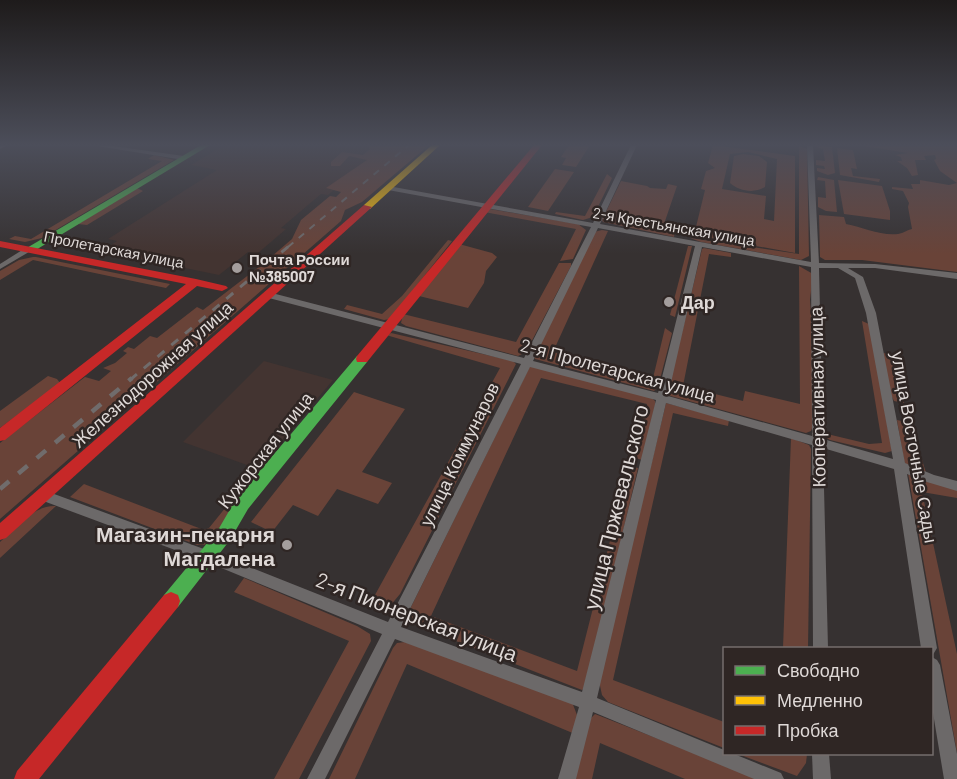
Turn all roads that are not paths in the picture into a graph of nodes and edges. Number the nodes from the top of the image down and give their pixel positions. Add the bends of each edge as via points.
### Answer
1 (144, 181) edge
2 (395, 181) edge
3 (507, 181) edge
4 (616, 181) edge
5 (812, 181) edge
6 (387, 188) junction
7 (487, 206) junction
8 (594, 225) junction
9 (0, 244) edge
10 (699, 244) junction
11 (30, 249) junction
12 (815, 265) junction
13 (839, 266) junction
14 (0, 267) edge
15 (957, 276) edge
16 (196, 282) junction
17 (222, 288) dead end
18 (268, 295) junction
19 (389, 325) junction
20 (525, 362) junction
21 (663, 398) junction
22 (0, 436) edge
23 (817, 440) junction
24 (901, 465) junction
25 (957, 486) edge
26 (42, 495) junction
27 (0, 533) edge
28 (207, 556) junction
29 (392, 631) junction
30 (820, 647) edge
31 (928, 647) edge
32 (933, 671) edge
33 (588, 702) junction
34 (821, 755) edge
35 (25, 779) edge
36 (316, 779) edge
37 (567, 779) edge
38 (775, 779) edge
39 (822, 779) edge
40 (953, 779) edge

1 - 11 street
2 - 6 street, Железнодорожная улица
3 - 7 street, Кужорская улица
4 - 8 street, улица Коммунаров
5 - 12 street, Кооперативная улица
6 - 7 street, 2-я Крестьянская улица
6 - 18 street, Железнодорожная улица
7 - 8 street, 2-я Крестьянская улица
7 - 19 street, Кужорская улица
8 - 10 street, 2-я Крестьянская улица
8 - 20 street, улица Коммунаров
9 - 11 street, Пролетарская улица
10 - 12 street, 2-я Крестьянская улица
10 - 21 street, улица Пржевальского
11 - 14 street
11 - 16 street, Пролетарская улица
12 - 13 street, 2-я Крестьянская улица
12 - 23 street, Кооперативная улица
13 - 15 street, 2-я Крестьянская улица via 875,266
13 - 24 street, улица Восточные Сады via 859,277 864,286
16 - 17 street, Пролетарская улица
16 - 22 street
18 - 19 street, 2-я Пролетарская улица
18 - 26 street, Железнодорожная улица
19 - 20 street, 2-я Пролетарская улица
19 - 28 street, Кужорская улица via 242,504
20 - 21 street, 2-я Пролетарская улица
20 - 29 street, улица Коммунаров
21 - 23 street, 2-я Пролетарская улица
21 - 33 street, улица Пржевальского
23 - 24 street, 2-я Пролетарская улица
23 - 30 street, Кооперативная улица
24 - 25 street, 2-я Пролетарская улица
24 - 31 street, улица Восточные Сады
26 - 27 street, Железнодорожная улица
26 - 28 street, 2-я Пионерская улица
28 - 29 street, 2-я Пионерская улица
28 - 35 street, Кужорская улица
29 - 33 street, 2-я Пионерская улица
29 - 36 street, улица Коммунаров
32 - 40 street
33 - 37 street, улица Пржевальского
33 - 38 street, 2-я Пионерская улица
34 - 39 street

